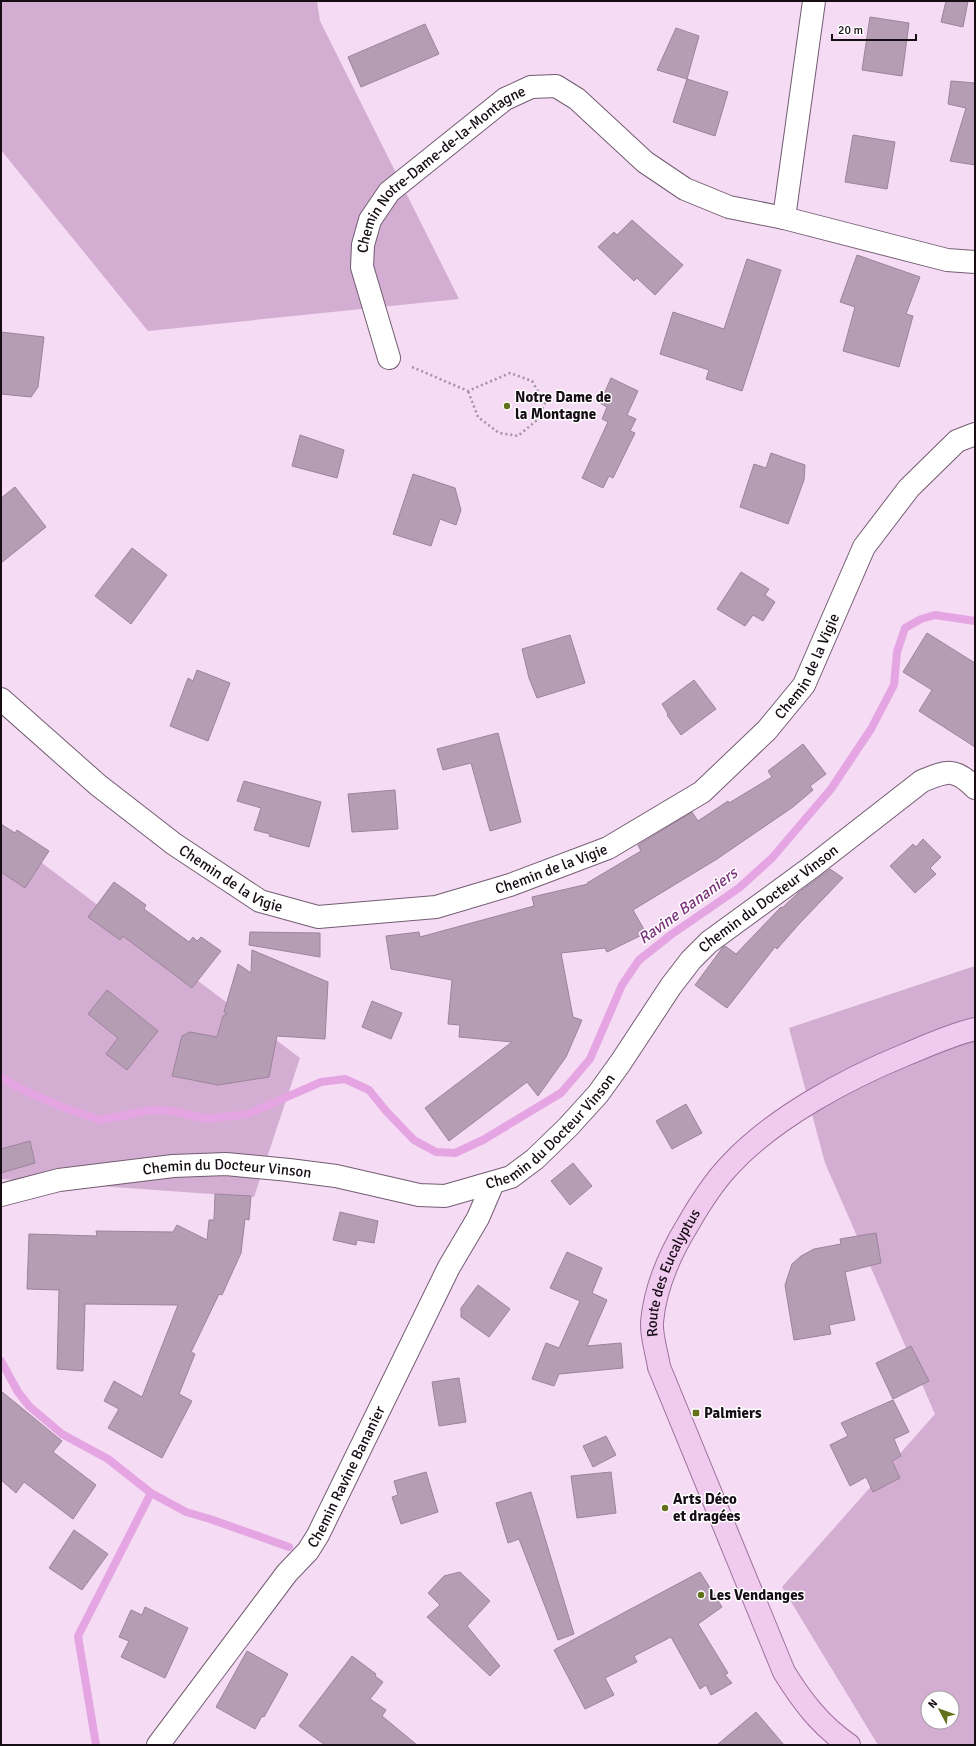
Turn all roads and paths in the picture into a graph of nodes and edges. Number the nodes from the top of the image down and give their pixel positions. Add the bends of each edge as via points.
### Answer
1 (814, 1) edge
2 (784, 218) junction
3 (975, 262) edge
4 (389, 358) joint
5 (468, 391) junction
6 (975, 434) edge
7 (1, 699) edge
8 (975, 788) edge
9 (975, 1029) edge
10 (493, 1183) junction
11 (1, 1195) edge
12 (158, 1745) edge
13 (849, 1745) edge

1 - 2 street
2 - 3 street, Chemin Notre-Dame-de-la-Montagne via 947,260
2 - 4 street, Chemin Notre-Dame-de-la-Montagne via 729,207 685,189 645,162 577,99 556,86 531,87 505,99 389,192 370,220 362,244 362,267
4 - 5 path
5 - 5 path via 510,372 532,381 544,403 537,420 518,436 499,433 478,417
6 - 7 street, Chemin de la Vigie via 957,441 909,488 864,546 804,685 767,730 702,792 608,848 510,885 436,907 318,918 260,901 174,844 98,785
8 - 10 street, Chemin du Docteur Vinson via 966,778 956,773 941,774 922,781 813,866 709,942 671,986 598,1094 535,1159 510,1177
9 - 13 main road, Route des Eucalyptus via 956,1034 878,1066 829,1091 765,1133 729,1166 701,1203 677,1242 661,1280 652,1323 659,1367 784,1672 799,1697 818,1720
10 - 11 street, Chemin du Docteur Vinson via 445,1196 419,1195 336,1176 226,1164 173,1166 92,1175
10 - 12 street, Chemin Ravine Bananier via 478,1218 449,1267 318,1535

